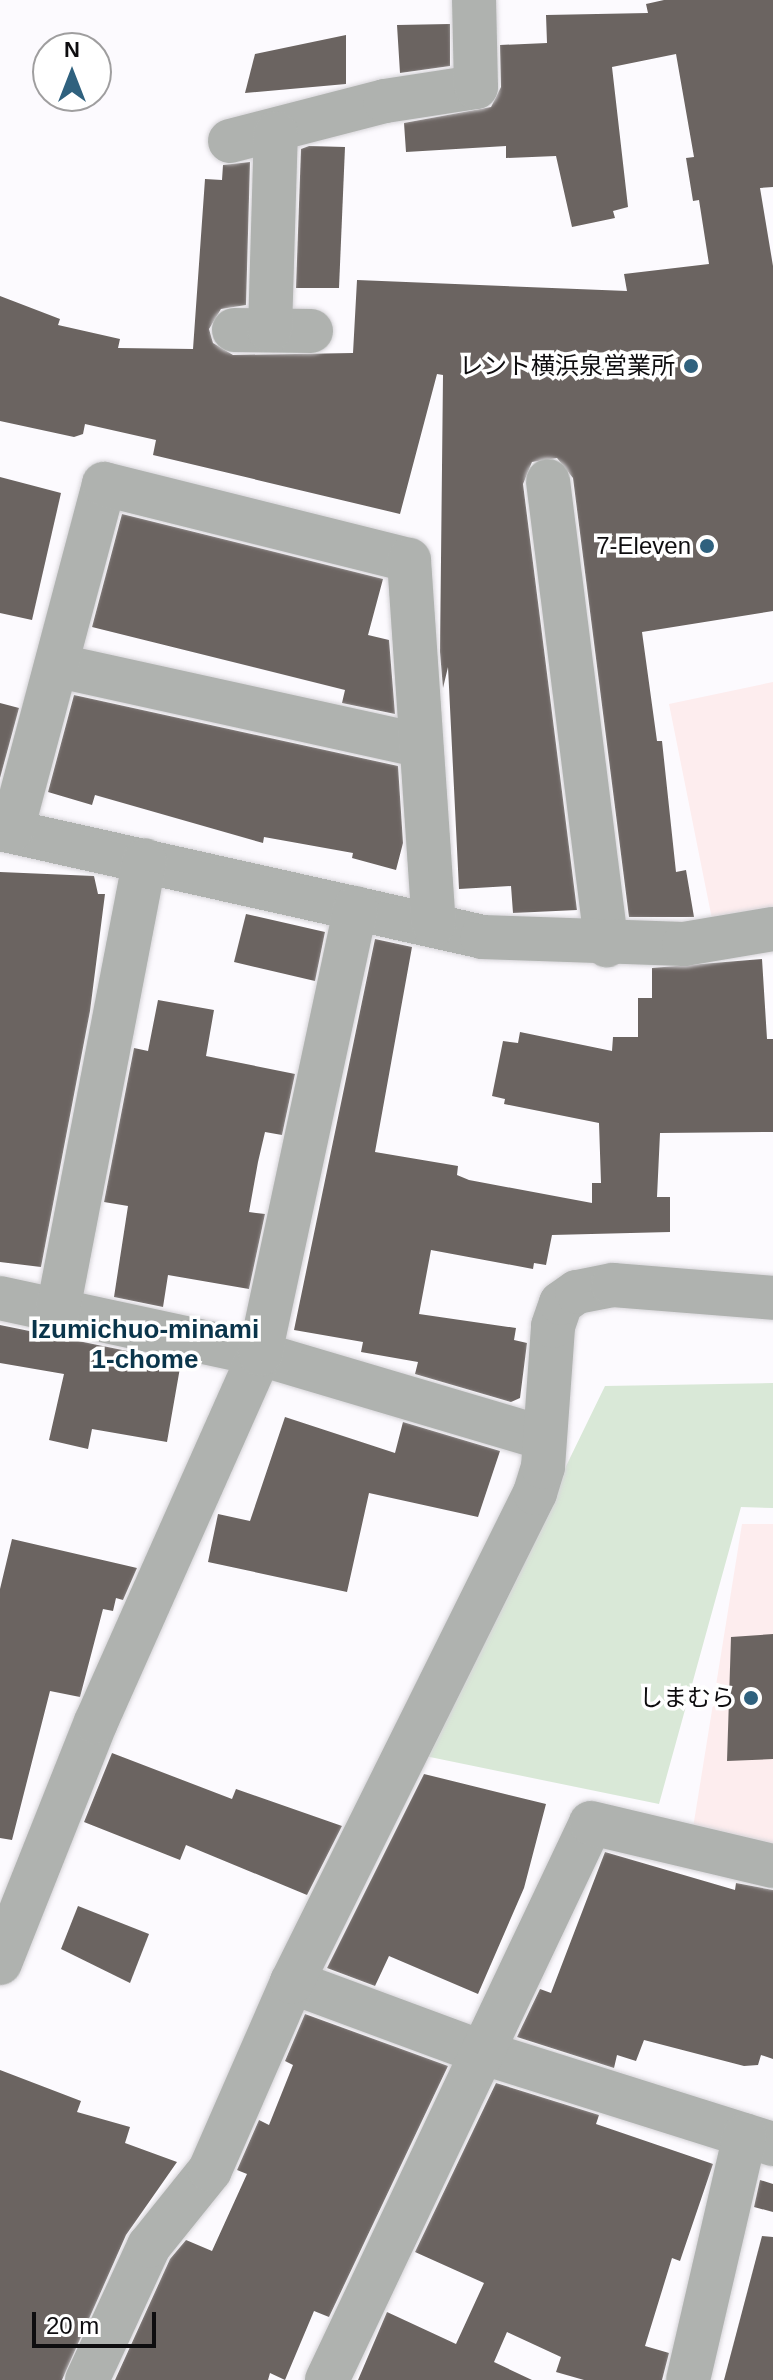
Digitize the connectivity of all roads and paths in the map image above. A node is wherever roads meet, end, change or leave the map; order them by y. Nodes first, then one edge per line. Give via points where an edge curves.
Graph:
1 (474, 0) edge
2 (276, 133) junction
3 (230, 141) dead end
4 (272, 330) dead end
5 (548, 481) dead end
6 (59, 666) junction
7 (419, 745) junction
8 (6, 830) edge
9 (145, 860) junction
10 (356, 908) junction
11 (434, 924) junction
12 (773, 929) edge
13 (607, 945) junction
14 (0, 1298) edge
15 (773, 1298) edge
16 (58, 1310) junction
17 (260, 1354) junction
18 (544, 1438) junction
19 (773, 1866) edge
20 (0, 1963) edge
21 (292, 1982) junction
22 (487, 2054) junction
23 (759, 2140) edge
24 (87, 2380) edge
25 (327, 2380) edge
26 (688, 2380) edge

1 - 2 street via 476,87 385,101
2 - 3 street
2 - 4 street
5 - 13 street
6 - 7 street
6 - 7 street via 104,484 409,560
6 - 8 street
7 - 11 street
8 - 9 street
9 - 10 street
9 - 16 street
10 - 11 street
10 - 17 street
11 - 13 street via 482,937
12 - 13 street via 684,944
14 - 16 street
15 - 18 street via 613,1285 577,1292 556,1312
16 - 17 street
17 - 18 street
17 - 20 street via 96,1722
18 - 21 street via 535,1493
19 - 22 street via 591,1823
21 - 22 street
21 - 24 street via 210,2170 149,2246
22 - 23 street
22 - 25 street
23 - 26 street

